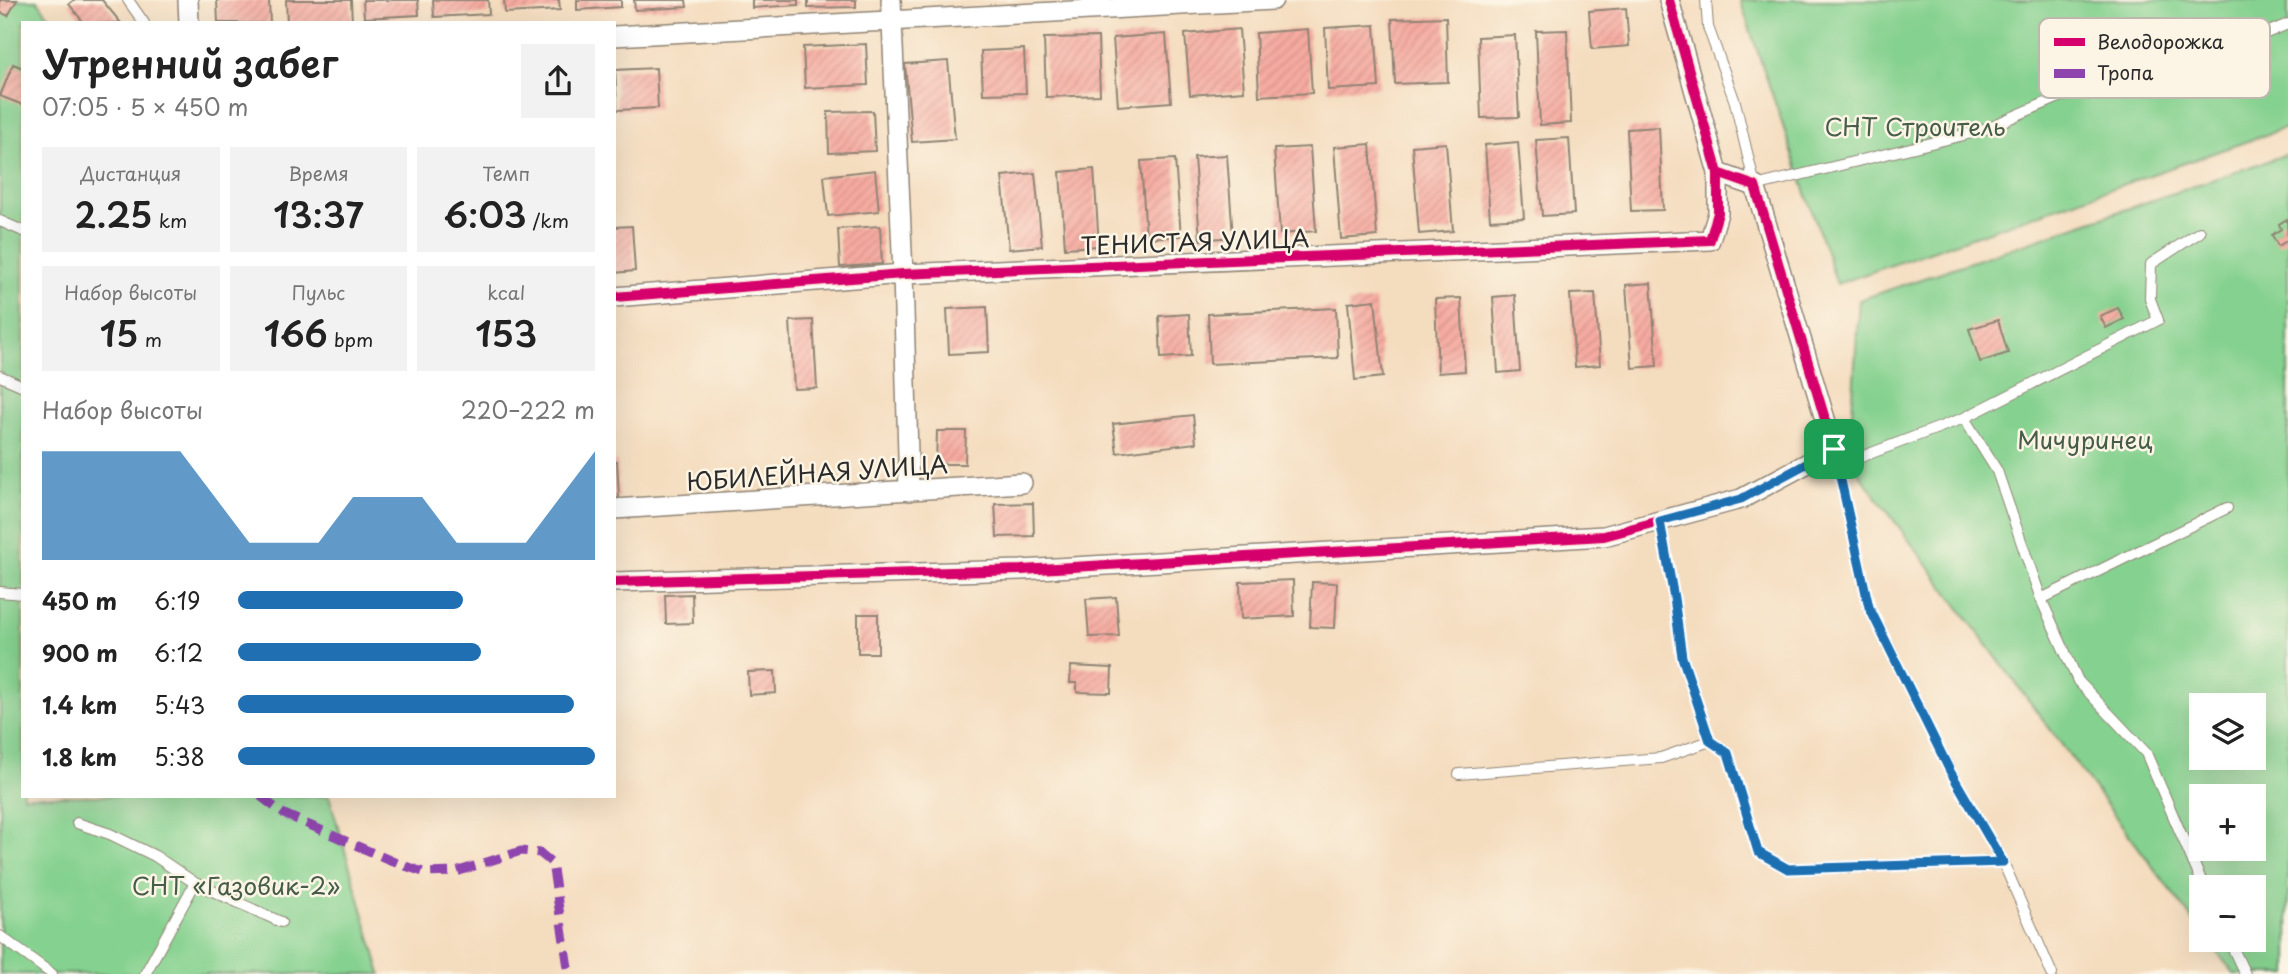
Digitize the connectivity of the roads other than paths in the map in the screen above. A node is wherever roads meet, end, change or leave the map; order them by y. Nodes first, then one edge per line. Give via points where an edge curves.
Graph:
1 (128, 0) edge
2 (188, 0) edge
3 (891, 0) edge
4 (1273, 0) edge
5 (1669, 0) edge
6 (1706, 0) edge
7 (143, 21) edge
8 (189, 21) edge
9 (892, 23) junction
10 (2288, 24) edge
11 (2270, 32) edge
12 (616, 36) edge
13 (2057, 98) edge
14 (1718, 173) junction
15 (1755, 186) junction
16 (0, 221) edge
17 (21, 230) edge
18 (2200, 232) dead end
19 (903, 274) junction
20 (616, 297) edge
21 (0, 376) edge
22 (21, 385) edge
23 (1964, 418) junction
24 (1834, 449) junction
25 (1023, 483) dead end
26 (909, 491) junction
27 (2227, 508) dead end
28 (616, 509) edge
29 (1660, 521) junction
30 (616, 582) edge
31 (0, 592) edge
32 (21, 594) edge
33 (2042, 599) junction
34 (1710, 741) junction
35 (1459, 774) dead end
36 (77, 823) dead end
37 (2003, 862) junction
38 (2199, 875) edge
39 (195, 883) junction
40 (281, 922) dead end
41 (0, 936) edge
42 (2235, 952) edge
43 (52, 974) edge
44 (145, 974) edge
45 (2052, 974) edge
46 (2245, 974) edge

1 - 7 lane
2 - 8 street
3 - 9 street
4 - 9 street
5 - 14 street
6 - 15 lane via 1708,27 1735,102
9 - 12 street
9 - 19 street
10 - 11 lane
13 - 15 lane via 1980,131
14 - 15 street
14 - 19 street, ТЕНИСТАЯ УЛИЦА via 1718,213 1710,240
15 - 24 street
16 - 17 lane
18 - 23 lane via 2151,264 2150,299 2158,320
19 - 20 street, ТЕНИСТАЯ УЛИЦА
19 - 26 street
21 - 22 lane
23 - 24 lane via 1861,457
23 - 33 lane via 1997,471
24 - 29 street via 1741,499
24 - 37 lane via 1869,607 1950,771
25 - 26 street, ЮБИЛЕЙНАЯ УЛИЦА
26 - 28 street, ЮБИЛЕЙНАЯ УЛИЦА
27 - 33 lane
29 - 30 street via 1604,536 1049,569
29 - 34 lane via 1682,657
31 - 32 lane
33 - 38 lane via 2078,681 2146,753
34 - 35 lane via 1661,758
34 - 37 lane via 1728,753 1758,852 1788,869
36 - 39 lane via 155,856
37 - 45 lane
39 - 40 lane
39 - 44 lane
41 - 43 lane
42 - 46 lane

